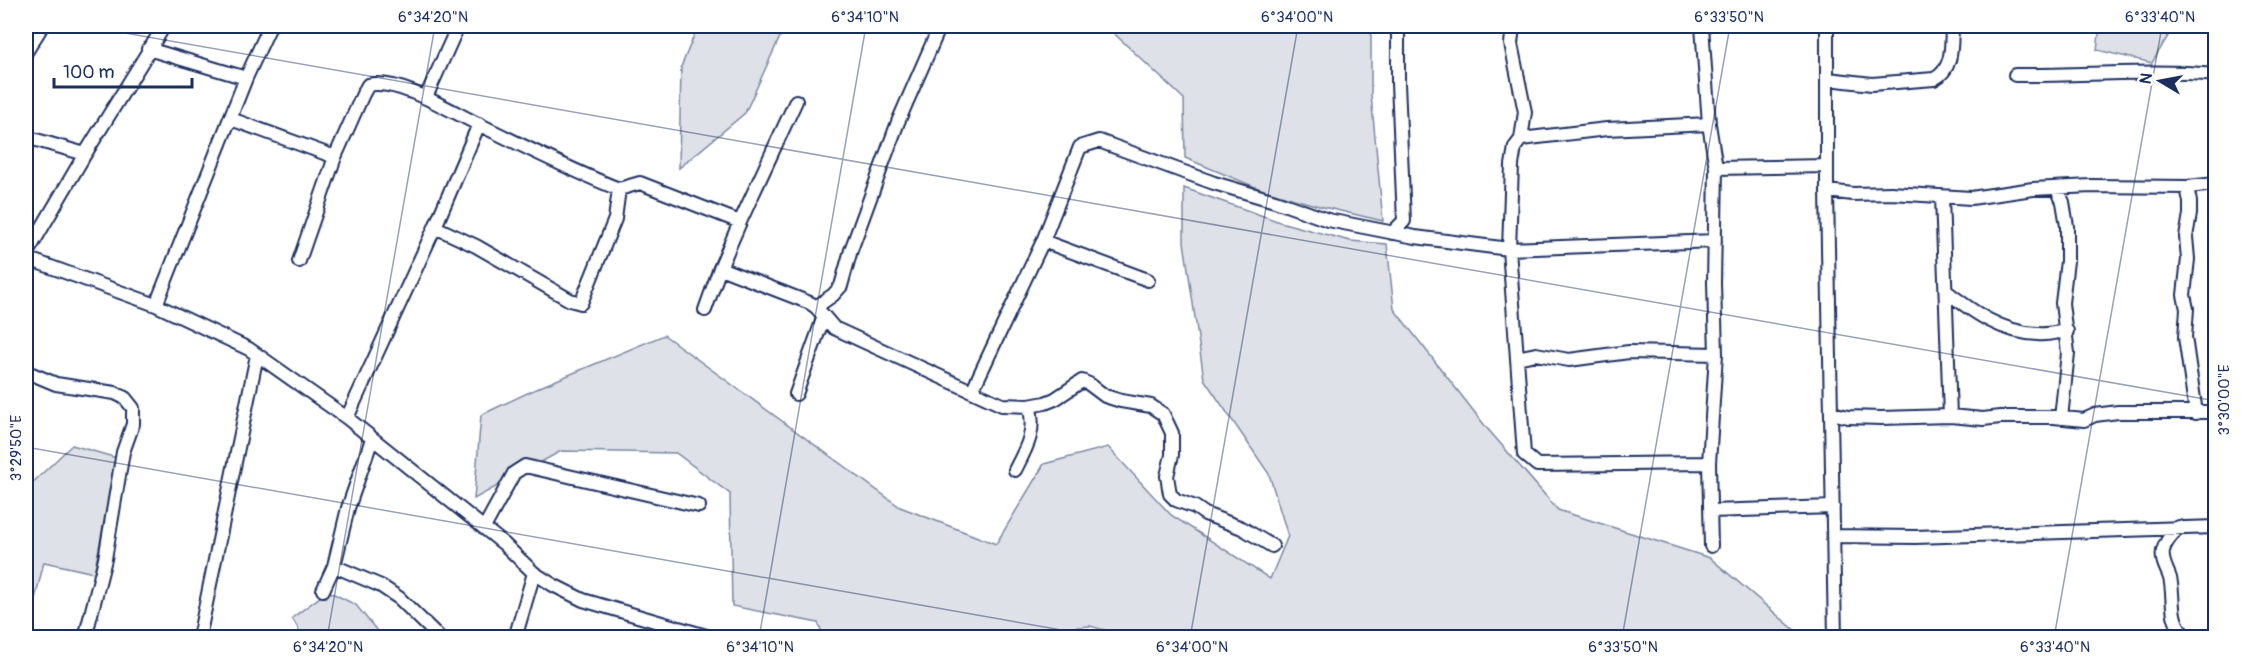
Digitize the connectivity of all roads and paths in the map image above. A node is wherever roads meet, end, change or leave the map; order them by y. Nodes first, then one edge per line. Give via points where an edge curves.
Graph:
1 (38, 26) edge
2 (164, 26) edge
3 (270, 26) edge
4 (458, 26) edge
5 (923, 26) edge
6 (1398, 26) edge
7 (1513, 26) edge
8 (1702, 26) edge
9 (1827, 26) edge
10 (1952, 26) edge
11 (939, 28) edge
12 (148, 49) junction
13 (26, 52) edge
14 (2015, 75) dead end
15 (2216, 75) edge
16 (246, 78) junction
17 (1828, 79) junction
18 (426, 97) junction
19 (796, 101) dead end
20 (231, 119) junction
21 (1709, 123) junction
22 (479, 124) junction
23 (26, 137) edge
24 (1521, 139) junction
25 (85, 154) junction
26 (335, 158) junction
27 (1827, 166) junction
28 (1716, 168) junction
29 (2216, 184) edge
30 (2187, 187) junction
31 (620, 189) junction
32 (2057, 189) junction
33 (1827, 190) junction
34 (1941, 197) junction
35 (740, 222) junction
36 (435, 227) junction
37 (1392, 233) junction
38 (1715, 240) junction
39 (1043, 241) junction
40 (1509, 249) junction
41 (26, 257) edge
42 (299, 261) dead end
43 (720, 268) junction
44 (1148, 280) dead end
45 (1946, 291) junction
46 (156, 305) junction
47 (705, 310) dead end
48 (820, 311) junction
49 (2067, 331) junction
50 (1716, 354) junction
51 (257, 355) junction
52 (1517, 358) junction
53 (26, 374) edge
54 (972, 391) junction
55 (796, 394) dead end
56 (1029, 406) junction
57 (2216, 412) edge
58 (1832, 413) junction
59 (2196, 413) junction
60 (1950, 416) junction
61 (346, 418) junction
62 (2061, 418) junction
63 (372, 439) junction
64 (1709, 463) junction
65 (1015, 470) dead end
66 (699, 506) dead end
67 (1833, 507) junction
68 (1711, 511) junction
69 (2216, 527) edge
70 (484, 528) junction
71 (2179, 528) junction
72 (1834, 536) junction
73 (1272, 546) dead end
74 (1712, 546) dead end
75 (334, 566) junction
76 (534, 573) junction
77 (323, 590) dead end
78 (691, 634) edge
79 (2183, 637) edge
80 (85, 638) edge
81 (200, 638) edge
82 (440, 638) edge
83 (515, 638) edge
84 (713, 638) edge
85 (1835, 638) edge
86 (2204, 638) edge

1 - 13 street
2 - 12 street
3 - 16 street
4 - 18 street
5 - 11 street
6 - 37 street via 1404,221
7 - 24 street via 1511,44 1525,112
8 - 21 street
9 - 17 street
10 - 17 street via 1950,56 1941,76 1934,79 1872,84
11 - 48 street via 898,122 841,286
12 - 16 street
12 - 25 street
14 - 15 street
16 - 20 street
17 - 27 street
18 - 22 street
18 - 26 street via 378,83 368,85
19 - 35 street
20 - 26 street
20 - 46 street
21 - 24 street
21 - 28 street
22 - 31 street
22 - 36 street
23 - 25 street
24 - 40 street via 1515,147 1512,165
25 - 41 street
26 - 42 street
27 - 28 street
27 - 33 street
28 - 38 street
29 - 30 street
30 - 32 street via 2101,185
30 - 59 street via 2190,214 2186,237 2185,337
31 - 35 street via 640,183
31 - 36 street via 615,219 581,303
32 - 34 street via 1971,198
32 - 49 street via 2067,226 2062,303
33 - 34 street
33 - 58 street
34 - 45 street
35 - 43 street
36 - 61 street
37 - 39 street via 1328,220 1099,141 1080,147
37 - 40 street
38 - 40 street
38 - 50 street
39 - 44 street
39 - 54 street
40 - 52 street
41 - 46 street
43 - 47 street
43 - 48 street
45 - 49 street via 1973,312 2006,329 2039,334
45 - 60 street
46 - 51 street
48 - 54 street via 834,328
48 - 55 street
49 - 62 street
50 - 52 street via 1629,352 1569,360 1536,354
50 - 64 street
51 - 61 street
51 - 81 street
52 - 64 street via 1524,454 1537,465
53 - 80 street via 56,384 115,393 133,408 105,559
54 - 56 street via 1002,405
56 - 65 street via 1032,433
56 - 73 street via 1056,399 1082,381 1105,396 1151,406 1163,414 1172,433 1167,476 1170,494
57 - 59 street
58 - 60 street via 1881,418
58 - 67 street
59 - 62 street via 2118,412 2084,420
60 - 62 street
61 - 63 street
63 - 70 street
63 - 75 street via 348,508
64 - 68 street
66 - 70 street via 525,466 514,473
67 - 68 street
67 - 72 street
68 - 74 street
69 - 71 street
70 - 76 street
71 - 72 street
71 - 79 street via 2168,539 2163,560 2170,579 2174,616
72 - 85 street
75 - 77 street
75 - 82 street via 390,592
76 - 78 street via 583,600
76 - 83 street
78 - 84 street
79 - 86 street

